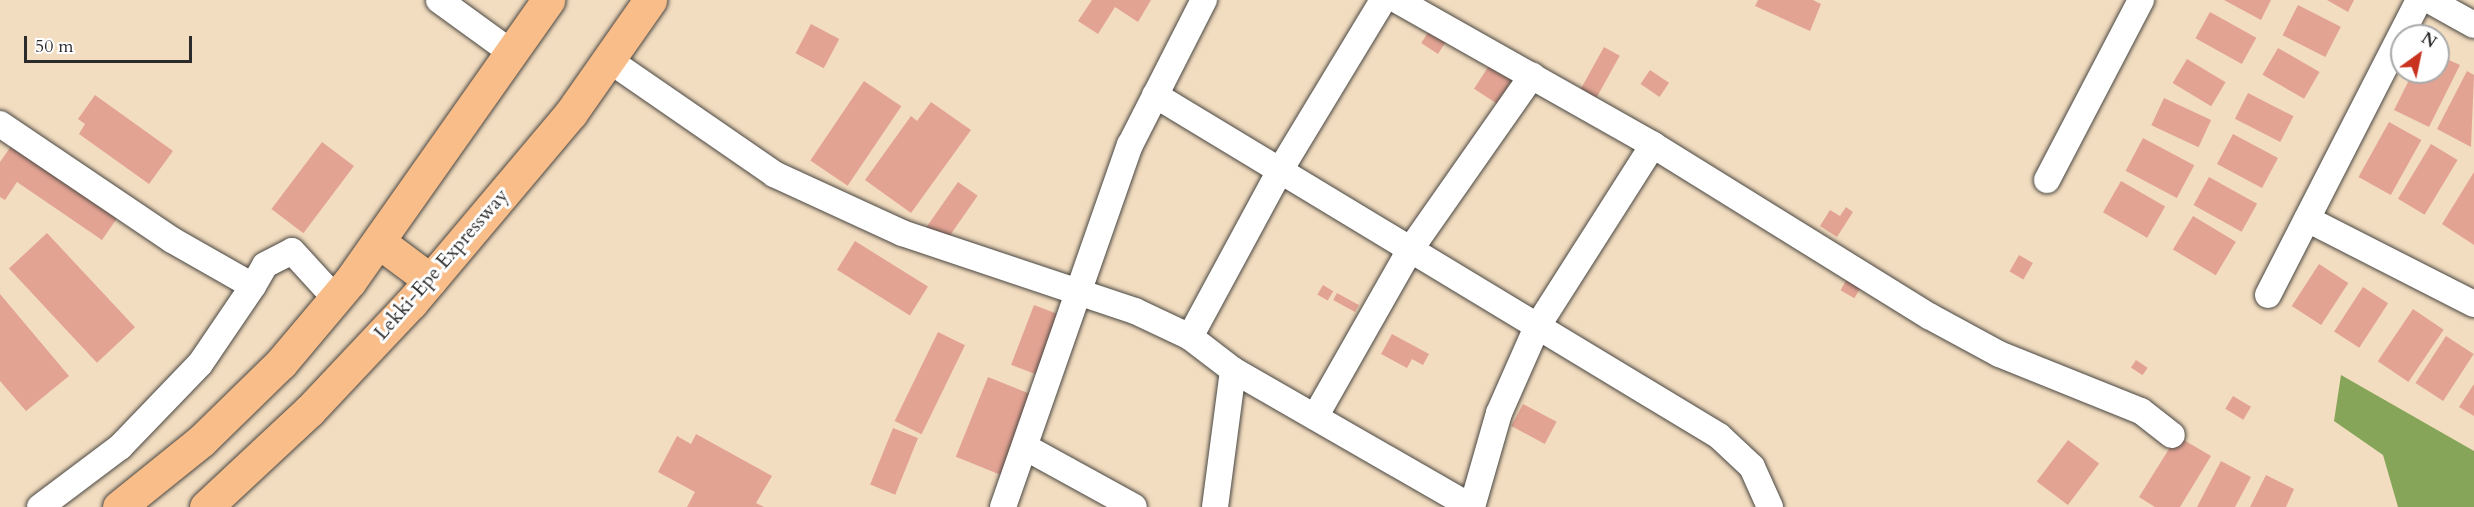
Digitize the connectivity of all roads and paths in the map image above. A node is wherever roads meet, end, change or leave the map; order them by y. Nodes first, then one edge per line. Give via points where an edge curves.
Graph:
1 (439, 0) edge
2 (548, 0) edge
3 (650, 0) edge
4 (1204, 0) edge
5 (1383, 0) edge
6 (1396, 0) edge
7 (2140, 0) edge
8 (2419, 0) edge
9 (2429, 0) edge
10 (2474, 25) edge
11 (512, 53) junction
12 (609, 60) junction
13 (1532, 76) junction
14 (1155, 95) junction
15 (0, 124) edge
16 (1653, 145) junction
17 (1282, 167) junction
18 (2047, 180) dead end
19 (2307, 219) junction
20 (379, 242) junction
21 (1410, 250) junction
22 (430, 280) junction
23 (253, 286) junction
24 (1075, 293) junction
25 (2268, 295) dead end
26 (335, 298) junction
27 (2474, 304) edge
28 (1537, 327) junction
29 (1190, 337) junction
30 (1233, 370) junction
31 (1315, 417) junction
32 (2172, 435) dead end
33 (1024, 447) junction
34 (40, 507) edge
35 (119, 507) edge
36 (206, 507) edge
37 (1003, 507) edge
38 (1134, 507) edge
39 (1215, 507) edge
40 (1471, 507) edge
41 (1770, 507) edge

1 - 11 street
2 - 11 highway
3 - 12 highway, Lekki-Epe Expressway
4 - 14 street
5 - 17 street
6 - 13 street
7 - 18 street
8 - 19 street
9 - 10 street
11 - 20 highway
12 - 22 highway, Lekki-Epe Expressway
12 - 24 street via 774,174 902,233
13 - 16 street
13 - 21 street
14 - 17 street
14 - 24 street via 1130,145
15 - 23 street via 172,240
16 - 28 street
16 - 32 street via 1929,316 1999,354 2141,411
17 - 21 street
17 - 29 street
19 - 25 street
19 - 27 street
20 - 22 highway
20 - 26 highway
21 - 28 street
21 - 31 street
22 - 36 highway, Lekki-Epe Expressway via 310,410
23 - 26 street via 265,265 292,251
23 - 34 street via 200,364 120,447
24 - 29 street via 1135,311
24 - 33 street
26 - 35 highway via 281,363 201,441
28 - 40 street via 1498,413
28 - 41 street via 1719,436 1752,467
29 - 30 street
30 - 31 street
30 - 39 street
31 - 40 street
33 - 37 street
33 - 38 street

